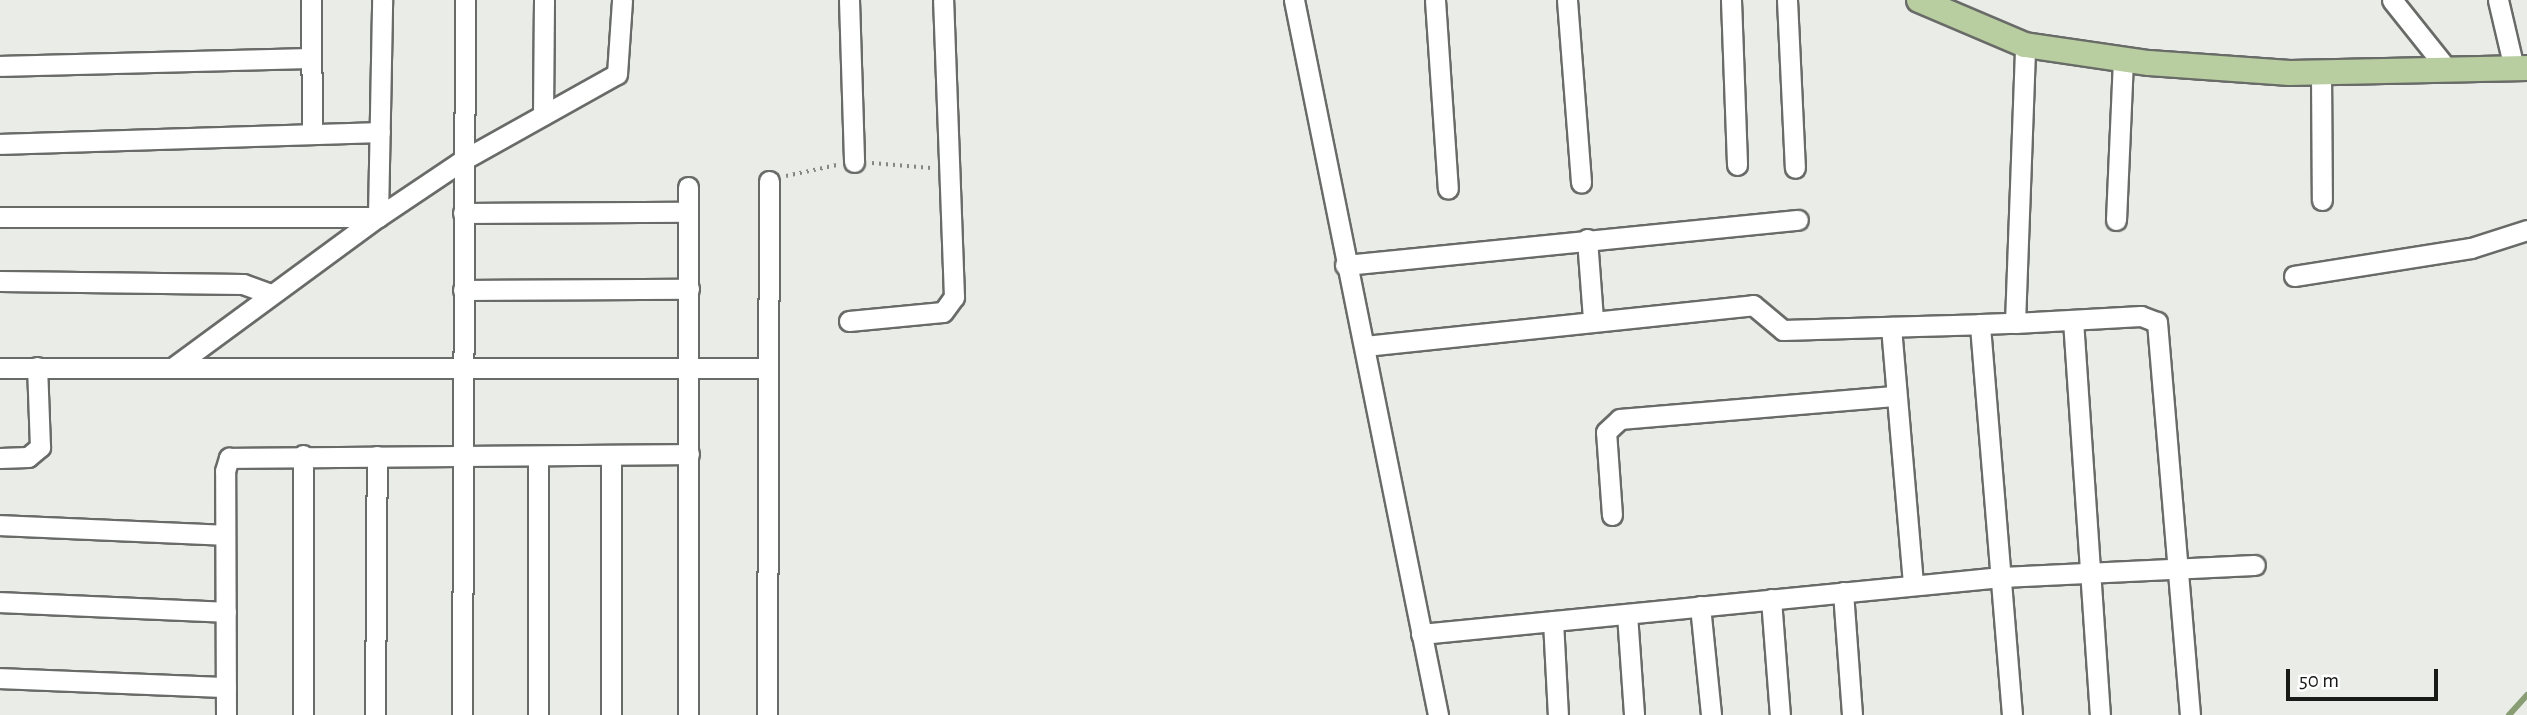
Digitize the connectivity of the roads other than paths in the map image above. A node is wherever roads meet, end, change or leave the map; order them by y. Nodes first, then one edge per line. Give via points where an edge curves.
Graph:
1 (311, 0) edge
2 (382, 0) edge
3 (465, 0) edge
4 (544, 0) edge
5 (622, 0) edge
6 (849, 0) edge
7 (943, 0) edge
8 (1294, 0) edge
9 (1435, 0) edge
10 (1567, 0) edge
11 (1731, 0) edge
12 (1787, 0) edge
13 (1919, 0) edge
14 (2392, 0) edge
15 (2498, 0) edge
16 (2025, 45) junction
17 (310, 58) junction
18 (2123, 59) junction
19 (0, 66) edge
20 (2520, 68) edge
21 (2447, 69) junction
22 (2321, 72) junction
23 (543, 115) junction
24 (380, 132) junction
25 (312, 134) junction
26 (0, 144) edge
27 (463, 160) junction
28 (854, 162) dead end
29 (1737, 165) dead end
30 (1795, 168) dead end
31 (769, 181) dead end
32 (1581, 183) dead end
33 (688, 187) dead end
34 (1448, 189) dead end
35 (2322, 200) dead end
36 (688, 212) junction
37 (463, 213) junction
38 (0, 217) edge
39 (378, 217) junction
40 (1798, 220) dead end
41 (2116, 220) dead end
42 (2527, 230) edge
43 (1587, 239) junction
44 (1345, 265) junction
45 (2294, 276) dead end
46 (0, 281) edge
47 (689, 289) junction
48 (463, 290) junction
49 (271, 294) junction
50 (1593, 319) junction
51 (2073, 320) junction
52 (849, 321) dead end
53 (2015, 323) junction
54 (1980, 324) junction
55 (1891, 327) junction
56 (1365, 346) junction
57 (175, 366) junction
58 (37, 367) junction
59 (0, 368) edge
60 (689, 368) junction
61 (768, 368) junction
62 (463, 371) junction
63 (1896, 396) junction
64 (689, 454) junction
65 (303, 455) junction
66 (611, 455) junction
67 (377, 456) junction
68 (538, 456) junction
69 (463, 457) junction
70 (0, 458) edge
71 (1612, 516) dead end
72 (0, 525) edge
73 (225, 535) junction
74 (2255, 565) dead end
75 (2179, 571) junction
76 (2089, 572) junction
77 (2001, 577) junction
78 (1913, 585) junction
79 (1843, 592) junction
80 (1771, 599) junction
81 (0, 602) edge
82 (1700, 606) junction
83 (226, 612) junction
84 (1627, 614) junction
85 (1553, 621) junction
86 (1421, 634) junction
87 (0, 678) edge
88 (226, 687) junction
89 (226, 715) edge
90 (303, 715) edge
91 (375, 715) edge
92 (462, 715) edge
93 (538, 715) edge
94 (611, 715) edge
95 (688, 715) edge
96 (767, 715) edge
97 (1438, 715) edge
98 (1558, 715) edge
99 (1634, 715) edge
100 (1711, 715) edge
101 (1780, 715) edge
102 (1852, 715) edge
103 (2012, 715) edge
104 (2100, 715) edge
105 (2190, 715) edge

1 - 17 street
2 - 24 street
3 - 27 street
4 - 23 street
5 - 23 street via 617,75
6 - 28 street
7 - 52 street via 951,306 930,314
8 - 44 street
9 - 34 street
10 - 32 street
11 - 29 street
12 - 30 street
13 - 16 main road
14 - 21 street
15 - 20 street
16 - 18 main road
16 - 53 street
17 - 19 street
17 - 25 street
18 - 22 main road
18 - 41 street
20 - 21 main road
21 - 22 main road
22 - 35 street
23 - 27 street
24 - 25 street
24 - 39 street
25 - 26 street
27 - 37 street
27 - 39 street
31 - 61 street
33 - 36 street
36 - 37 street
36 - 47 street
37 - 48 street
38 - 39 street
39 - 49 street
40 - 43 street
42 - 45 street via 2471,247
43 - 44 street
43 - 50 street
44 - 56 street
46 - 49 street via 243,284
47 - 48 street
47 - 60 street
48 - 62 street
49 - 57 street
50 - 55 street via 1753,305 1783,330
50 - 56 street
51 - 53 street
51 - 75 street via 2141,316 2157,322
51 - 76 street
53 - 54 street
54 - 55 street
54 - 77 street
55 - 63 street
56 - 86 street
57 - 58 street
57 - 62 street
58 - 59 street
58 - 70 street via 40,447 28,457
60 - 61 street
60 - 62 street
60 - 64 street
61 - 96 street
62 - 69 street
63 - 71 street via 1620,419 1606,432
63 - 78 street
64 - 66 street
64 - 95 street
65 - 67 street
65 - 73 street via 229,458
65 - 90 street
66 - 68 street
66 - 94 street
67 - 69 street
67 - 91 street
68 - 69 street
68 - 93 street
69 - 92 street
72 - 73 street
73 - 83 street
74 - 75 street
75 - 76 street
75 - 105 street
76 - 77 street
76 - 104 street
77 - 78 street
77 - 103 street
78 - 79 street
79 - 80 street
79 - 102 street
80 - 82 street
80 - 101 street
81 - 83 street
82 - 84 street
82 - 100 street
83 - 88 street
84 - 85 street
84 - 99 street
85 - 86 street
85 - 98 street
86 - 97 street
87 - 88 street
88 - 89 street

